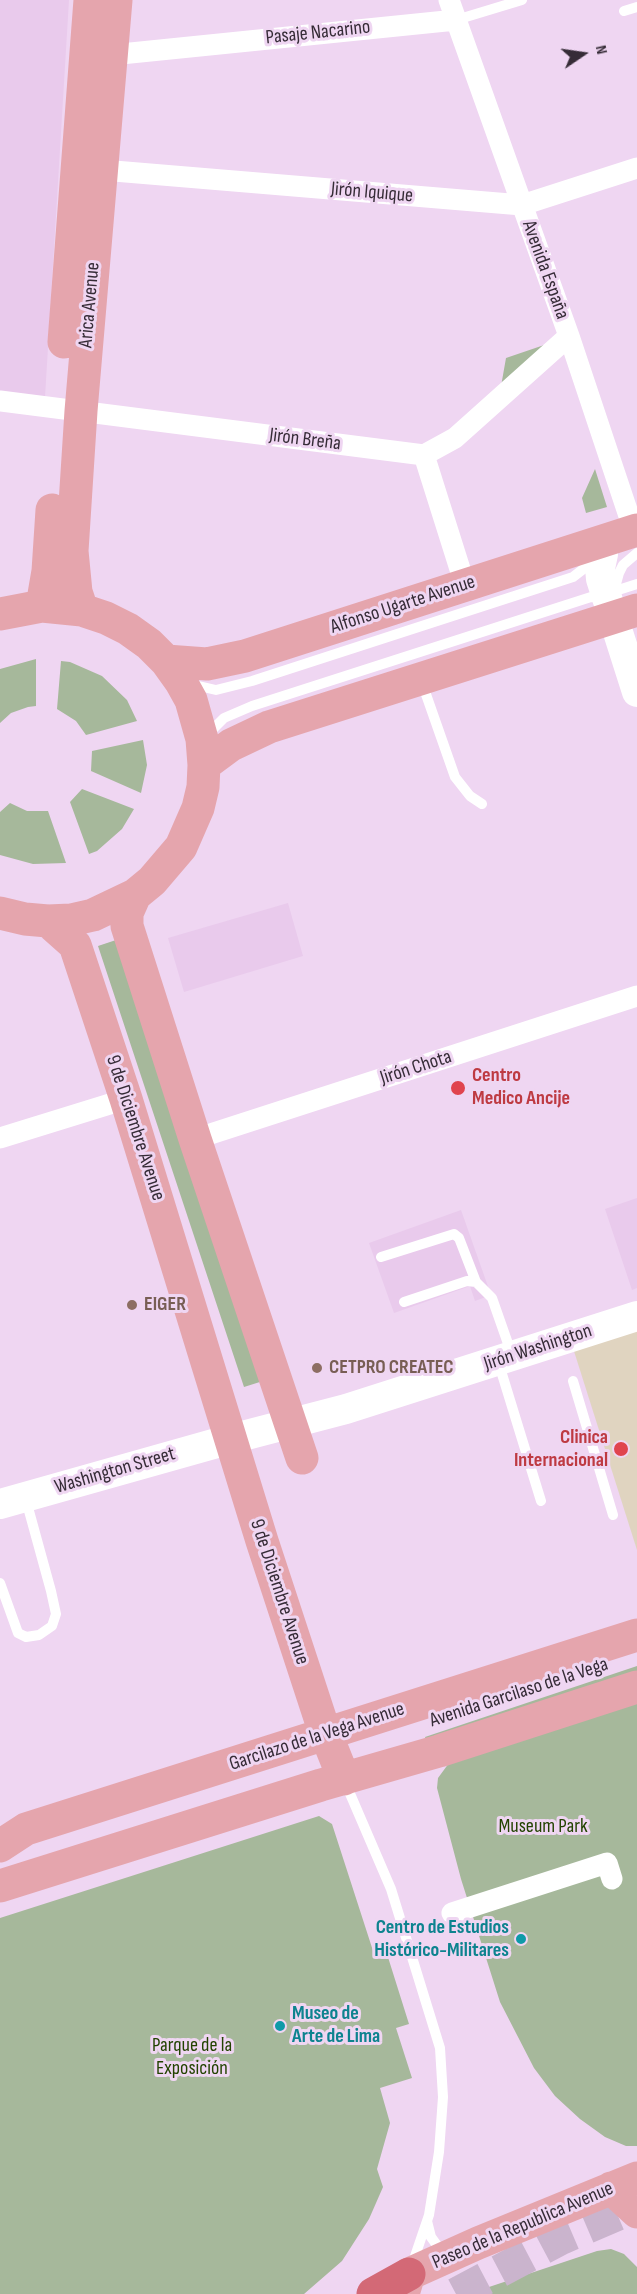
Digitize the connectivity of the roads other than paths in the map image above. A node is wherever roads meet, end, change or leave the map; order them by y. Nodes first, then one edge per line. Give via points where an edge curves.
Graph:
1 (90, 0) edge
2 (116, 0) edge
3 (449, 0) edge
4 (522, 0) edge
5 (637, 7) edge
6 (624, 11) dead end
7 (456, 20) junction
8 (98, 56) junction
9 (637, 168) edge
10 (102, 170) junction
11 (522, 205) junction
12 (569, 336) junction
13 (0, 401) edge
14 (70, 409) junction
15 (424, 455) junction
16 (636, 539) edge
17 (603, 554) junction
18 (637, 584) edge
19 (465, 585) junction
20 (623, 604) edge
21 (42, 606) junction
22 (82, 610) junction
23 (0, 614) edge
24 (637, 658) edge
25 (174, 672) junction
26 (420, 677) junction
27 (637, 692) edge
28 (203, 752) junction
29 (482, 804) dead end
30 (135, 895) junction
31 (0, 913) edge
32 (48, 921) junction
33 (637, 996) edge
34 (126, 1099) junction
35 (0, 1138) edge
36 (195, 1139) junction
37 (381, 1257) dead end
38 (476, 1282) junction
39 (404, 1302) dead end
40 (637, 1316) edge
41 (505, 1359) junction
42 (573, 1381) dead end
43 (290, 1424) junction
44 (231, 1439) junction
45 (302, 1458) dead end
46 (12, 1500) edge
47 (542, 1501) dead end
48 (613, 1515) dead end
49 (0, 1583) edge
50 (637, 1635) edge
51 (637, 1655) edge
52 (637, 1688) edge
53 (335, 1756) junction
54 (0, 1847) edge
55 (612, 1879) dead end
56 (0, 1886) edge
57 (452, 1913) dead end
58 (624, 2183) edge
59 (637, 2212) edge
60 (427, 2221) junction
61 (462, 2251) junction
62 (406, 2284) edge
63 (373, 2294) edge

1 - 8 main road, Arica Avenue
2 - 8 main road, Arica Avenue
3 - 7 street, Avenida España
4 - 7 lane, Pasaje Nacarino
5 - 6 lane
7 - 8 street, Pasaje Nacarino
7 - 11 street, Avenida España
8 - 10 main road, Arica Avenue
8 - 14 main road, Arica Avenue
9 - 11 street, Jirón Iquique
10 - 11 street, Jirón Iquique
10 - 14 main road, Arica Avenue
11 - 12 street, Avenida España
12 - 15 street via 455,438
12 - 16 street, Avenida España
13 - 14 street, Jirón Breña
14 - 15 street, Jirón Breña
14 - 21 main road, Arica Avenue
14 - 22 main road, Arica Avenue via 72,551
15 - 19 street
16 - 17 lane, Alfonso Ugarte Avenue
16 - 19 main road, Alfonso Ugarte Avenue
16 - 20 lane via 619,573
17 - 20 street via 600,568
17 - 25 lane, Alfonso Ugarte Avenue via 573,577 252,681 216,690
18 - 20 lane
19 - 25 main road, Alfonso Ugarte Avenue via 228,660
20 - 24 lane
20 - 26 main road
20 - 27 street
20 - 28 lane via 252,706 224,718
21 - 22 main road
21 - 23 main road
22 - 25 main road via 128,629 149,644
25 - 28 main road via 191,700
26 - 28 main road
26 - 29 lane via 455,777
28 - 30 main road via 198,808 181,847 168,865
30 - 32 main road via 93,915
30 - 36 main road via 127,913 127,926
31 - 32 main road
32 - 34 main road, 9 de Diciembre Avenue via 75,945
33 - 36 street, Jirón Chota
34 - 35 street
34 - 44 main road, 9 de Diciembre Avenue
36 - 43 main road
37 - 38 lane via 454,1234
38 - 39 lane via 467,1281
38 - 41 lane via 492,1298
40 - 41 street, Jirón Washington
41 - 43 street, Jirón Washington
41 - 47 lane
42 - 48 lane
43 - 44 street, Jirón Washington
43 - 45 main road
44 - 46 street, Washington Street
44 - 53 main road, 9 de Diciembre Avenue
46 - 49 lane via 51,1591 56,1614 52,1626 39,1635 26,1637 18,1633
50 - 53 main road, Garcilazo de la Vega Avenue
51 - 53 main road, Avenida Garcilaso de la Vega
52 - 53 main road, Garcilazo de la Vega Avenue via 439,1751
53 - 54 main road, Garcilazo de la Vega Avenue via 32,1848
53 - 56 main road, Garcilazo de la Vega Avenue
53 - 60 lane, 9 de Diciembre Avenue via 391,1889 440,2048 441,2130
55 - 57 street via 607,1863
58 - 59 main road
58 - 61 main road, Paseo de la Republica Avenue
60 - 61 lane via 429,2233 439,2248
60 - 62 lane, 9 de Diciembre Avenue
61 - 62 main road, Paseo de la Republica Avenue
62 - 63 highway

